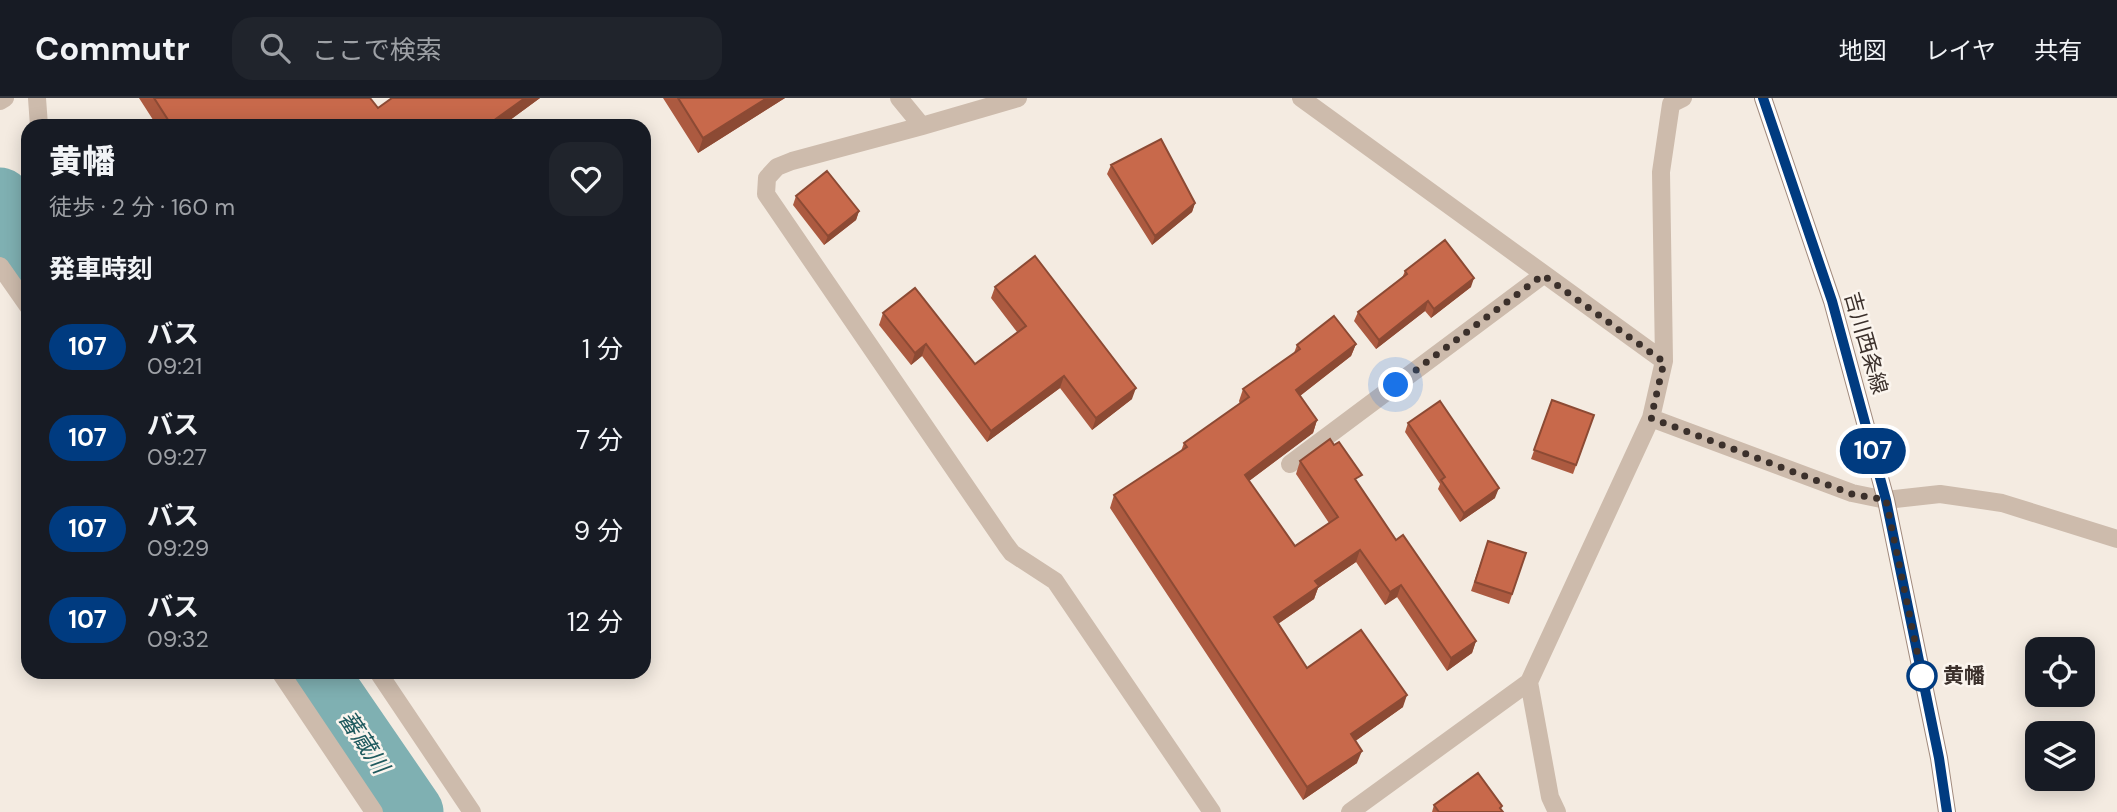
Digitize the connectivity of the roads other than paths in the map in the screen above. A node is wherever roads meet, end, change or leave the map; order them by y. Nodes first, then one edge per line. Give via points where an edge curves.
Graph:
1 (5, 98) edge
2 (37, 98) edge
3 (899, 98) edge
4 (1018, 98) edge
5 (1301, 98) edge
6 (1763, 98) edge
7 (1673, 100) edge
8 (0, 101) edge
9 (38, 119) edge
10 (922, 127) junction
11 (0, 266) edge
12 (1543, 275) junction
13 (21, 296) edge
14 (1664, 362) junction
15 (1651, 418) junction
16 (1290, 464) edge
17 (1886, 500) junction
18 (2117, 539) edge
19 (285, 679) edge
20 (382, 679) edge
21 (1529, 682) junction
22 (374, 812) edge
23 (472, 812) edge
24 (1212, 812) edge
25 (1350, 812) edge
26 (1557, 812) edge
27 (1947, 812) edge

1 - 8 street
2 - 9 street
3 - 10 street
4 - 10 street
5 - 12 street
6 - 17 main road, 吉川西条線 via 1832,301
7 - 14 street via 1661,172
10 - 24 street via 777,167 767,178 766,194 1006,545 1055,581
11 - 13 street
12 - 14 street
12 - 16 street
14 - 15 street
15 - 17 street via 1852,494
15 - 21 street
17 - 18 street via 1940,494 2002,503
17 - 27 main road, 吉川西条線
19 - 22 street
20 - 23 street
21 - 25 street
21 - 26 street via 1550,797

